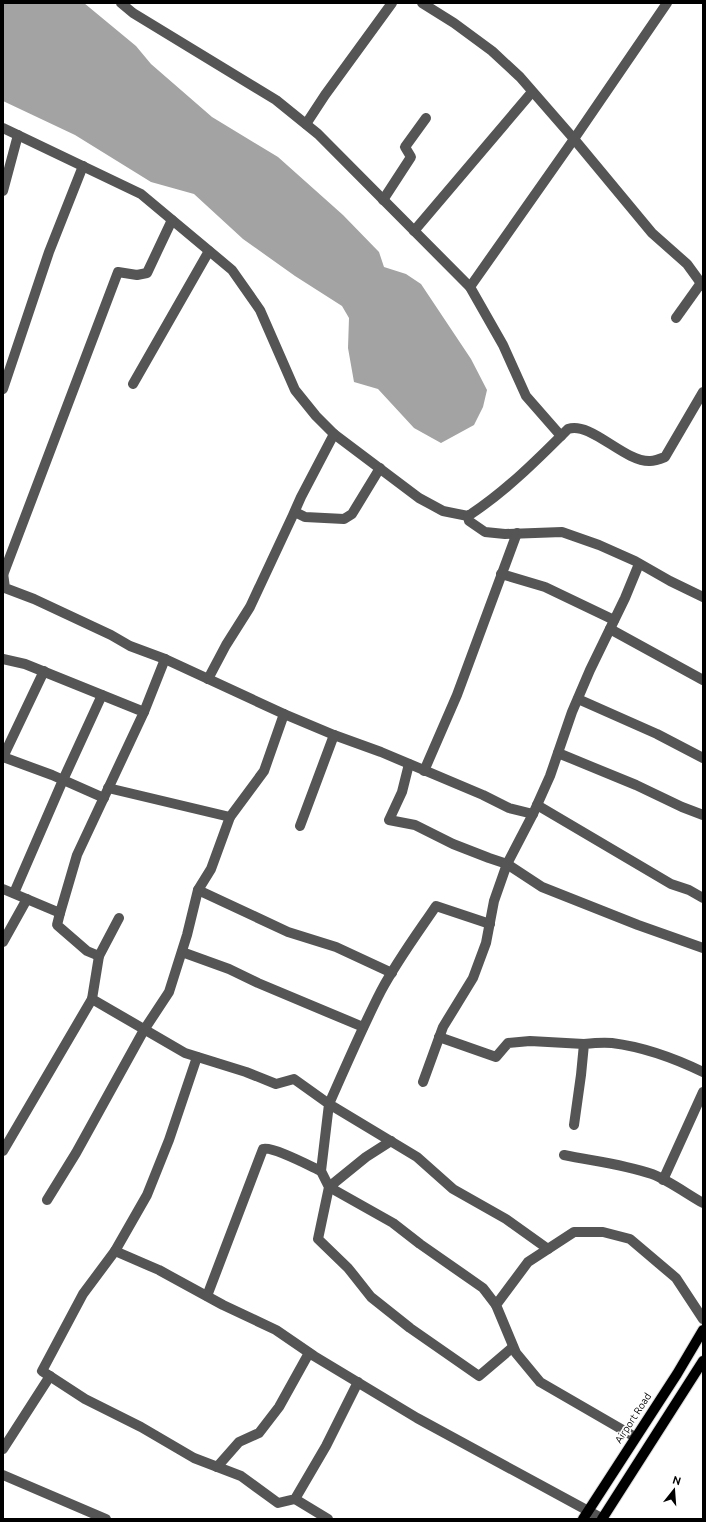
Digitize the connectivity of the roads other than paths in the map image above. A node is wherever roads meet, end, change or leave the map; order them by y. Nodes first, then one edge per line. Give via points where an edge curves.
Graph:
1 (121, 3) edge
2 (392, 3) edge
3 (422, 3) edge
4 (667, 3) edge
5 (532, 92) junction
6 (426, 118) dead end
7 (306, 124) junction
8 (3, 128) edge
9 (18, 135) junction
10 (574, 139) junction
11 (83, 166) junction
12 (3, 191) edge
13 (383, 200) junction
14 (172, 220) junction
15 (414, 231) junction
16 (209, 251) junction
17 (702, 284) edge
18 (470, 287) junction
19 (676, 318) dead end
20 (133, 384) dead end
21 (3, 389) edge
22 (703, 392) edge
23 (334, 434) junction
24 (561, 436) junction
25 (380, 468) junction
26 (294, 512) junction
27 (468, 516) junction
28 (517, 533) junction
29 (639, 564) junction
30 (3, 574) edge
31 (501, 574) junction
32 (703, 597) edge
33 (612, 624) junction
34 (3, 659) edge
35 (165, 659) junction
36 (44, 672) junction
37 (208, 679) junction
38 (703, 680) edge
39 (102, 695) junction
40 (578, 699) junction
41 (144, 712) junction
42 (284, 714) junction
43 (334, 735) junction
44 (558, 753) junction
45 (3, 757) edge
46 (703, 758) edge
47 (409, 764) junction
48 (424, 771) junction
49 (63, 780) junction
50 (106, 793) junction
51 (535, 810) junction
52 (703, 815) edge
53 (230, 817) junction
54 (300, 826) dead end
55 (507, 864) junction
56 (3, 889) edge
57 (198, 890) junction
58 (14, 893) junction
59 (703, 898) edge
60 (27, 899) junction
61 (60, 913) junction
62 (119, 918) dead end
63 (490, 924) junction
64 (3, 942) edge
65 (703, 948) edge
66 (182, 952) junction
67 (99, 956) junction
68 (392, 973) junction
69 (92, 999) junction
70 (363, 1027) junction
71 (144, 1030) junction
72 (439, 1037) junction
73 (584, 1044) junction
74 (197, 1057) junction
75 (703, 1072) edge
76 (423, 1082) dead end
77 (703, 1092) edge
78 (329, 1104) junction
79 (574, 1125) dead end
80 (392, 1141) junction
81 (3, 1151) edge
82 (564, 1155) dead end
83 (321, 1171) junction
84 (663, 1180) junction
85 (329, 1187) junction
86 (47, 1200) dead end
87 (703, 1203) edge
88 (548, 1249) junction
89 (115, 1250) junction
90 (207, 1296) junction
91 (496, 1305) junction
92 (703, 1319) edge
93 (703, 1330) edge
94 (513, 1347) junction
95 (309, 1352) junction
96 (703, 1361) edge
97 (50, 1376) junction
98 (358, 1382) junction
99 (635, 1437) junction
100 (3, 1449) edge
101 (217, 1467) junction
102 (3, 1475) edge
103 (296, 1499) junction
104 (586, 1515) edge
105 (104, 1519) edge
106 (328, 1519) edge
107 (602, 1519) edge

1 - 7 street via 133,13 276,100
2 - 7 street
3 - 5 street via 492,51
4 - 10 street
5 - 10 street
5 - 15 street
6 - 13 street via 406,147 411,157
7 - 13 street
8 - 9 street
9 - 11 street
9 - 12 street
10 - 17 street via 652,233 687,264
10 - 18 street
11 - 14 street via 141,194
11 - 21 street via 49,252
13 - 15 street
14 - 16 street
14 - 30 street via 147,273 137,275 118,272
15 - 18 street
16 - 20 street
16 - 23 street via 232,270 260,310 295,390
17 - 19 street
18 - 24 street via 503,344 526,396
22 - 24 street via 665,457 658,460 642,460 584,429 568,428
23 - 25 street
23 - 26 street
24 - 27 street via 500,494
25 - 26 street via 352,514 344,519 310,517
25 - 27 street via 431,505 443,511
26 - 37 street via 250,607
27 - 28 street via 469,521 486,532
28 - 29 street via 562,532 599,545
28 - 31 street
29 - 32 street
29 - 33 street
30 - 35 street via 5,588 34,599 130,646
31 - 33 street via 545,587
31 - 48 street via 457,696
33 - 38 street
33 - 40 street
34 - 36 street
35 - 37 street
35 - 41 street
36 - 39 street
36 - 45 street
37 - 42 street
39 - 41 street
39 - 49 street
40 - 44 street
40 - 46 street via 657,734
41 - 50 street
42 - 43 street
42 - 53 street via 264,771
43 - 47 street
43 - 54 street
44 - 51 street
44 - 52 street
45 - 49 street
47 - 48 street
47 - 55 street via 402,792 389,820 415,826 453,844
48 - 51 street via 509,808
49 - 50 street
49 - 58 street
50 - 53 street
50 - 61 street via 77,854
51 - 55 street
51 - 59 street via 671,884 690,890
53 - 57 street via 211,869
55 - 63 street via 494,901
55 - 65 street via 542,887
56 - 58 street
57 - 66 street
57 - 68 street via 288,932 336,947
58 - 60 street
60 - 61 street
60 - 64 street
61 - 67 street via 57,925 87,951
62 - 67 street
63 - 68 street via 436,906
63 - 72 street via 473,978
66 - 70 street via 229,969
66 - 71 street via 169,992
67 - 69 street
68 - 70 street
69 - 71 street
69 - 81 street
70 - 78 street
71 - 74 street
71 - 86 street via 84,1140
72 - 73 street via 496,1057 508,1043 530,1041
72 - 76 street
73 - 75 street via 610,1043 645,1049
73 - 79 street
74 - 78 street via 276,1084 294,1079
74 - 89 street via 147,1196
77 - 84 street
78 - 80 street
78 - 83 street
80 - 85 street via 366,1157
80 - 88 street via 417,1157 453,1190 506,1219
82 - 84 street via 626,1166
83 - 85 street
83 - 90 street via 276,1150 263,1149
84 - 87 street
85 - 91 street via 393,1223 483,1288
85 - 94 street via 318,1239 348,1268 371,1297 479,1376
88 - 91 street via 528,1262
88 - 92 street via 574,1232 603,1232 630,1239 676,1278
89 - 90 street
89 - 97 street via 83,1294 51,1353 42,1371
90 - 95 street via 276,1330
91 - 94 street
93 - 99 main road, Airport Road
94 - 99 street via 540,1382
95 - 98 street
95 - 101 street via 279,1407 259,1432 239,1442
96 - 107 main road
97 - 100 street
97 - 101 street via 85,1399 194,1458
98 - 103 street
98 - 104 street
99 - 104 main road, Airport Road
101 - 103 street via 241,1476 278,1503
102 - 105 street
103 - 106 street
104 - 107 street

